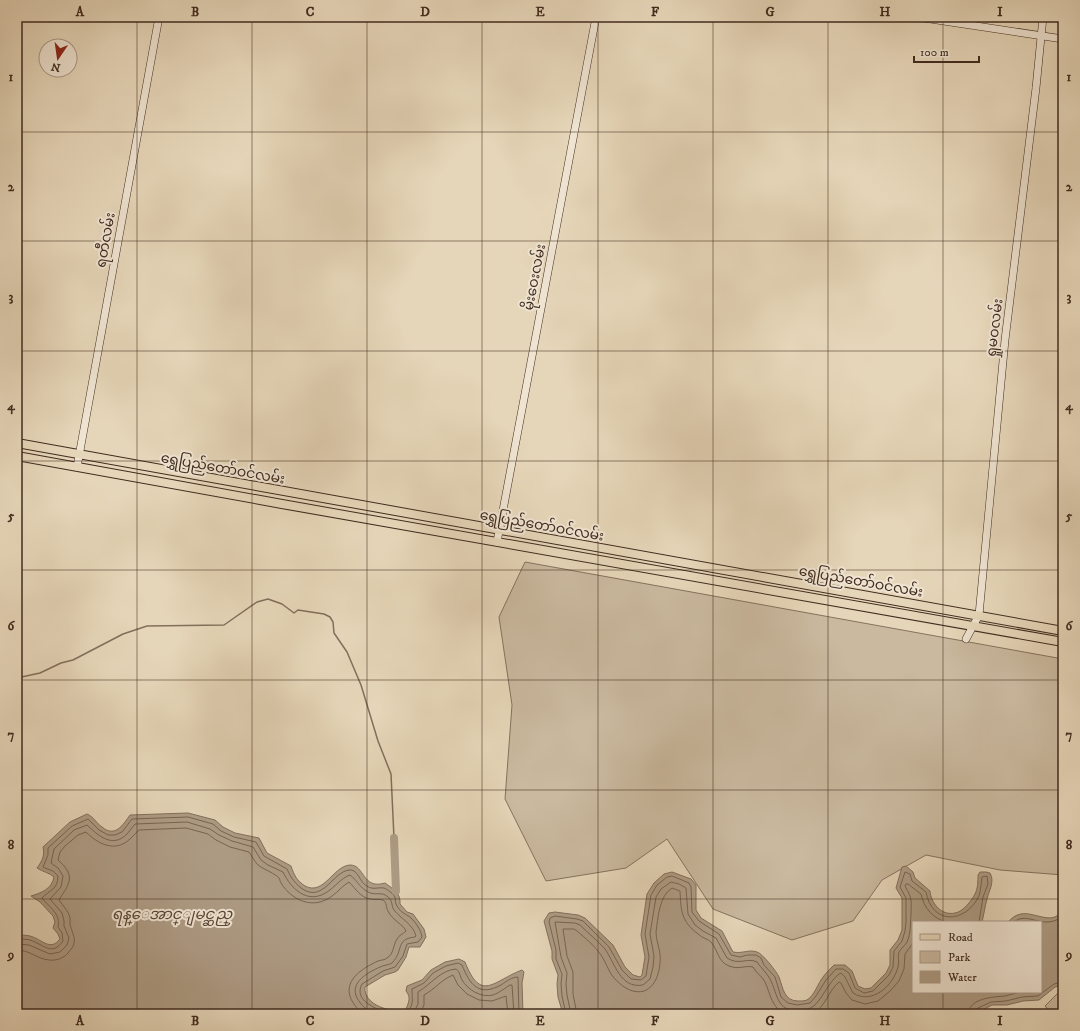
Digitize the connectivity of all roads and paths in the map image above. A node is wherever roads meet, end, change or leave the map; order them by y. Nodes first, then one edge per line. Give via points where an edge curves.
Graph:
1 (158, 17) edge
2 (596, 17) edge
3 (917, 17) edge
4 (1043, 17) edge
5 (1041, 35) junction
6 (1063, 39) edge
7 (17, 443) edge
8 (80, 455) junction
9 (17, 456) edge
10 (77, 467) junction
11 (499, 530) junction
12 (497, 542) junction
13 (979, 615) junction
14 (972, 626) junction
15 (1063, 631) edge
16 (966, 639) dead end
17 (1063, 642) edge

1 - 8 street, ရတီလမ်း
2 - 11 street, မိုးဝေးလမ်း
3 - 5 street
4 - 5 street, ရှုမဝလမ်း
5 - 6 street
5 - 13 street, ရှုမဝလမ်း via 1005,340
7 - 8 main road, ရွှေပြည်တော်ဝင်လမ်း
8 - 10 street, ရတီလမ်း
8 - 11 main road, ရွှေပြည်တော်ဝင်လမ်း
9 - 10 main road, ရွှေပြည်တော်ဝင်လမ်း
10 - 12 main road, ရွှေပြည်တော်ဝင်လမ်း
11 - 12 street, မိုးဝေးလမ်း
11 - 13 main road, ရွှေပြည်တော်ဝင်လမ်း
12 - 14 main road, ရွှေပြည်တော်ဝင်လမ်း
13 - 14 street, ရှုမဝလမ်း
13 - 15 main road, ရွှေပြည်တော်ဝင်လမ်း
14 - 16 street, ရှုမဝလမ်း
14 - 17 main road, ရွှေပြည်တော်ဝင်လမ်း

